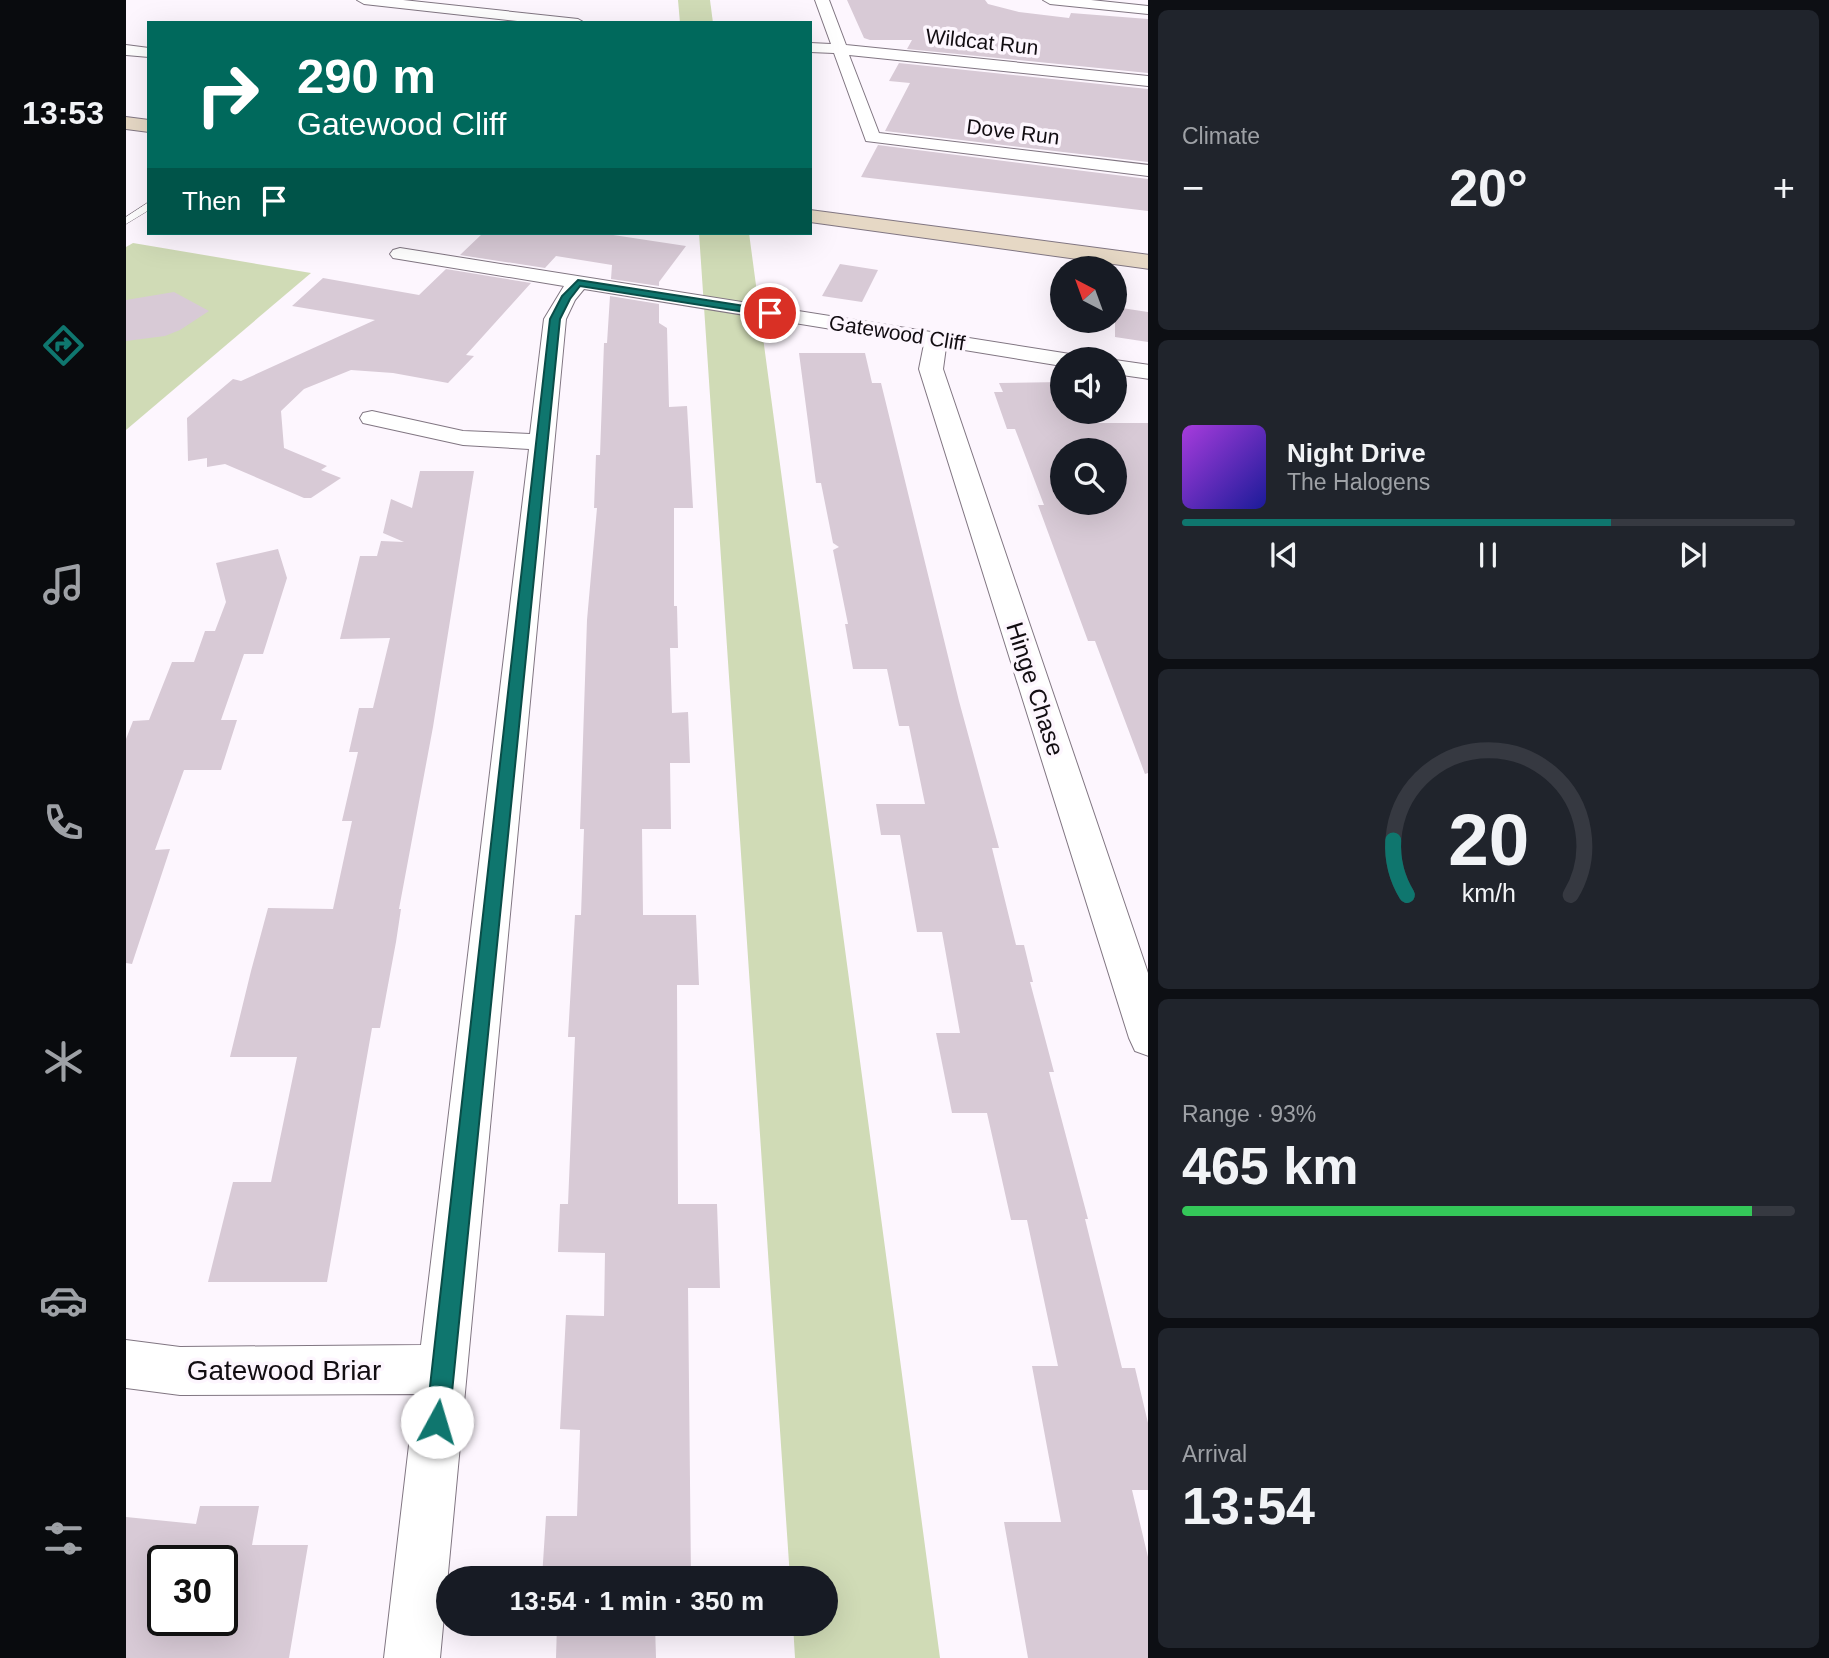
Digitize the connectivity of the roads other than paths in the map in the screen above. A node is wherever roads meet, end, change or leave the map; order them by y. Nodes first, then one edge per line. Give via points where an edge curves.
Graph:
1 (363, 0) edge
2 (822, 0) edge
3 (1050, 0) edge
4 (1148, 10) edge
5 (577, 20) edge
6 (812, 47) edge
7 (126, 50) edge
8 (840, 50) junction
9 (147, 53) edge
10 (1148, 81) edge
11 (126, 123) edge
12 (147, 126) edge
13 (1148, 172) edge
14 (147, 206) edge
15 (812, 216) edge
16 (126, 221) edge
17 (400, 254) dead end
18 (1148, 262) edge
19 (578, 283) junction
20 (936, 339) junction
21 (1050, 357) edge
22 (1127, 369) edge
23 (1148, 372) edge
24 (372, 418) dead end
25 (542, 442) junction
26 (1148, 1038) edge
27 (126, 1364) edge
28 (443, 1369) junction
29 (412, 1658) edge

1 - 5 street
2 - 8 street
3 - 4 street
6 - 8 street, Wildcat Run
7 - 9 street
8 - 10 street, Wildcat Run
8 - 13 street, Dove Run via 872,137
11 - 12 main road
14 - 16 lane
15 - 18 main road
17 - 19 street, Gatewood Cliff
19 - 20 street, Gatewood Cliff
19 - 25 street via 555,319
20 - 21 street, Gatewood Cliff
20 - 26 street, Hinge Chase via 931,369
22 - 23 street
24 - 25 street via 463,438
25 - 28 street
27 - 28 street, Gatewood Briar via 180,1371
28 - 29 street

